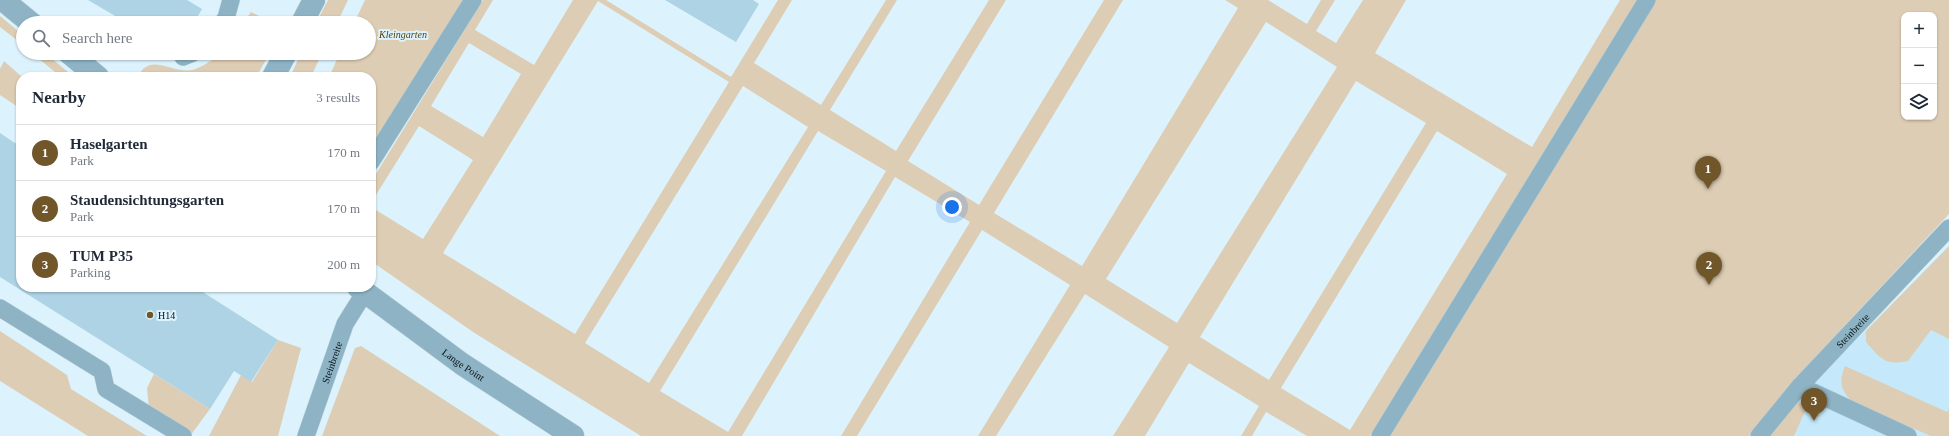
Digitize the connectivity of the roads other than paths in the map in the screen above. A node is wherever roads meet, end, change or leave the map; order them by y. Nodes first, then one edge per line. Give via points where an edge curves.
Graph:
1 (3, 0) edge
2 (231, 0) edge
3 (314, 0) edge
4 (472, 0) edge
5 (1647, 0) edge
6 (22, 16) edge
7 (227, 16) edge
8 (306, 16) edge
9 (77, 60) edge
10 (282, 60) edge
11 (92, 72) edge
12 (276, 72) edge
13 (376, 154) edge
14 (1949, 228) edge
15 (360, 292) edge
16 (365, 292) edge
17 (0, 308) edge
18 (1800, 386) junction
19 (183, 436) edge
20 (306, 436) edge
21 (574, 436) edge
22 (1380, 436) edge
23 (1759, 436) edge
24 (1908, 436) edge

1 - 6 street
2 - 7 lane
3 - 8 street
4 - 13 lane
5 - 22 lane
9 - 11 street
10 - 12 street
14 - 18 lane, Steinbreite
15 - 20 lane, Steinbreite via 345,324
16 - 21 street, Lange Point via 462,364
17 - 19 lane via 102,371 106,389
18 - 23 lane, Steinbreite
18 - 24 lane

